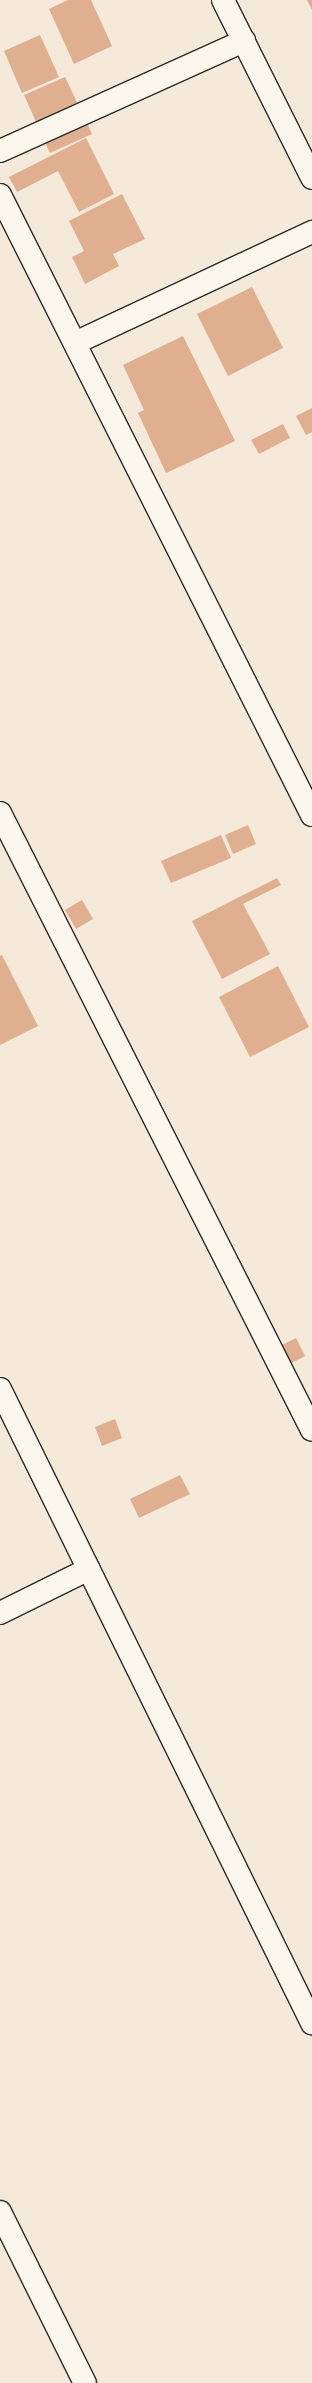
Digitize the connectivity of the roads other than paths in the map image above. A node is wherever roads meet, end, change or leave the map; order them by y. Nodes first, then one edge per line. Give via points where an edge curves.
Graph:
1 (223, 0) edge
2 (244, 41) junction
3 (0, 151) edge
4 (312, 178) edge
5 (0, 195) edge
6 (312, 232) edge
7 (75, 343) junction
8 (0, 813) edge
9 (312, 815) edge
10 (0, 1389) edge
11 (312, 1430) edge
12 (89, 1569) junction
13 (0, 1613) edge
14 (312, 2023) edge
15 (0, 2212) edge
16 (85, 2383) edge

1 - 2 street
2 - 3 street
2 - 4 street
5 - 7 street
6 - 7 street
7 - 9 street
8 - 11 street
10 - 12 street
12 - 13 street
12 - 14 street
15 - 16 street

